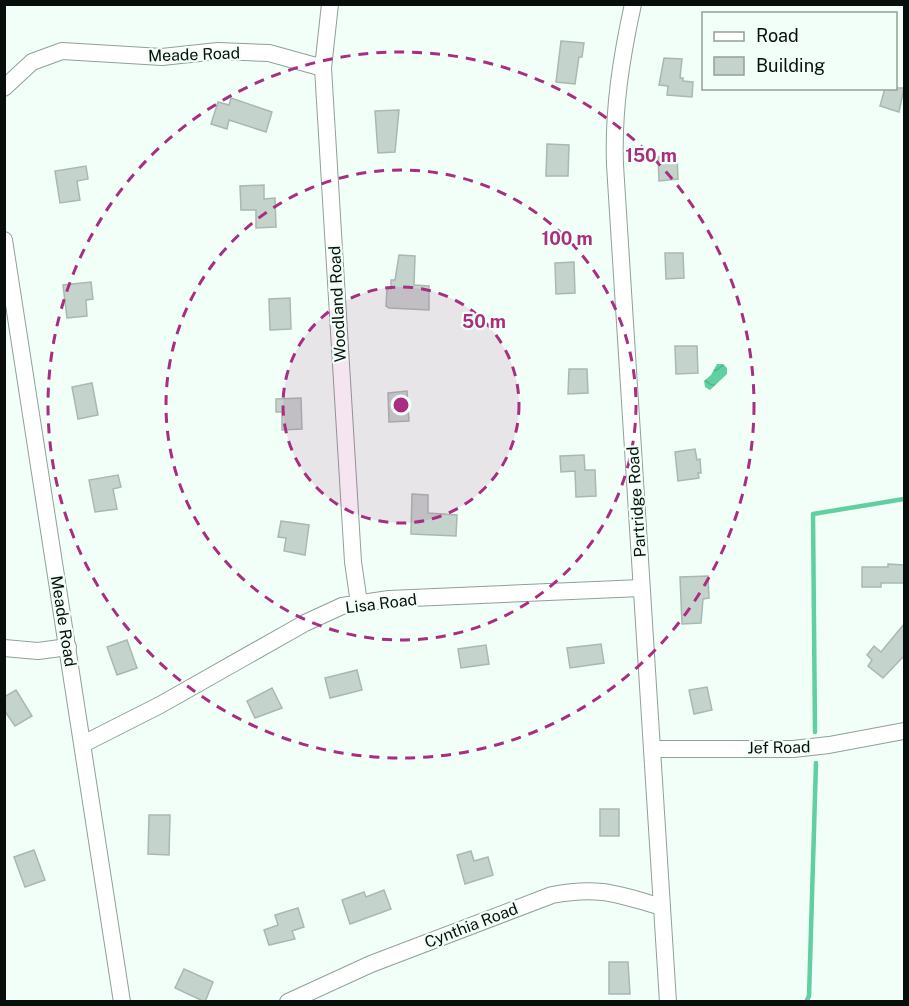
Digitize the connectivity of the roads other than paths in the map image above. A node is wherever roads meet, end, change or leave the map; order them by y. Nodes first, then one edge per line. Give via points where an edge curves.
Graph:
1 (330, 4) edge
2 (633, 4) edge
3 (323, 68) junction
4 (4, 88) edge
5 (4, 240) edge
6 (641, 588) junction
7 (359, 603) junction
8 (68, 647) junction
9 (4, 648) edge
10 (904, 731) edge
11 (83, 744) junction
12 (652, 749) junction
13 (662, 907) junction
14 (122, 1002) edge
15 (288, 1002) edge
16 (668, 1002) edge

1 - 3 street, Woodland Road
2 - 6 street, Partridge Road via 618,77 614,135
3 - 4 street, Meade Road via 257,52 218,51 162,57 62,51 32,62
3 - 7 street, Woodland Road via 353,562
5 - 8 street, Meade Road
6 - 7 street, Lisa Road via 389,598
6 - 12 street, Partridge Road
7 - 11 street, Lisa Road via 314,618
8 - 9 street via 38,651
8 - 11 street, Meade Road
10 - 12 street, Jef Road via 793,749
11 - 14 street, Meade Road
12 - 13 street, Partridge Road
13 - 15 street, Cynthia Road via 612,892 552,895 371,964
13 - 16 street, Partridge Road

